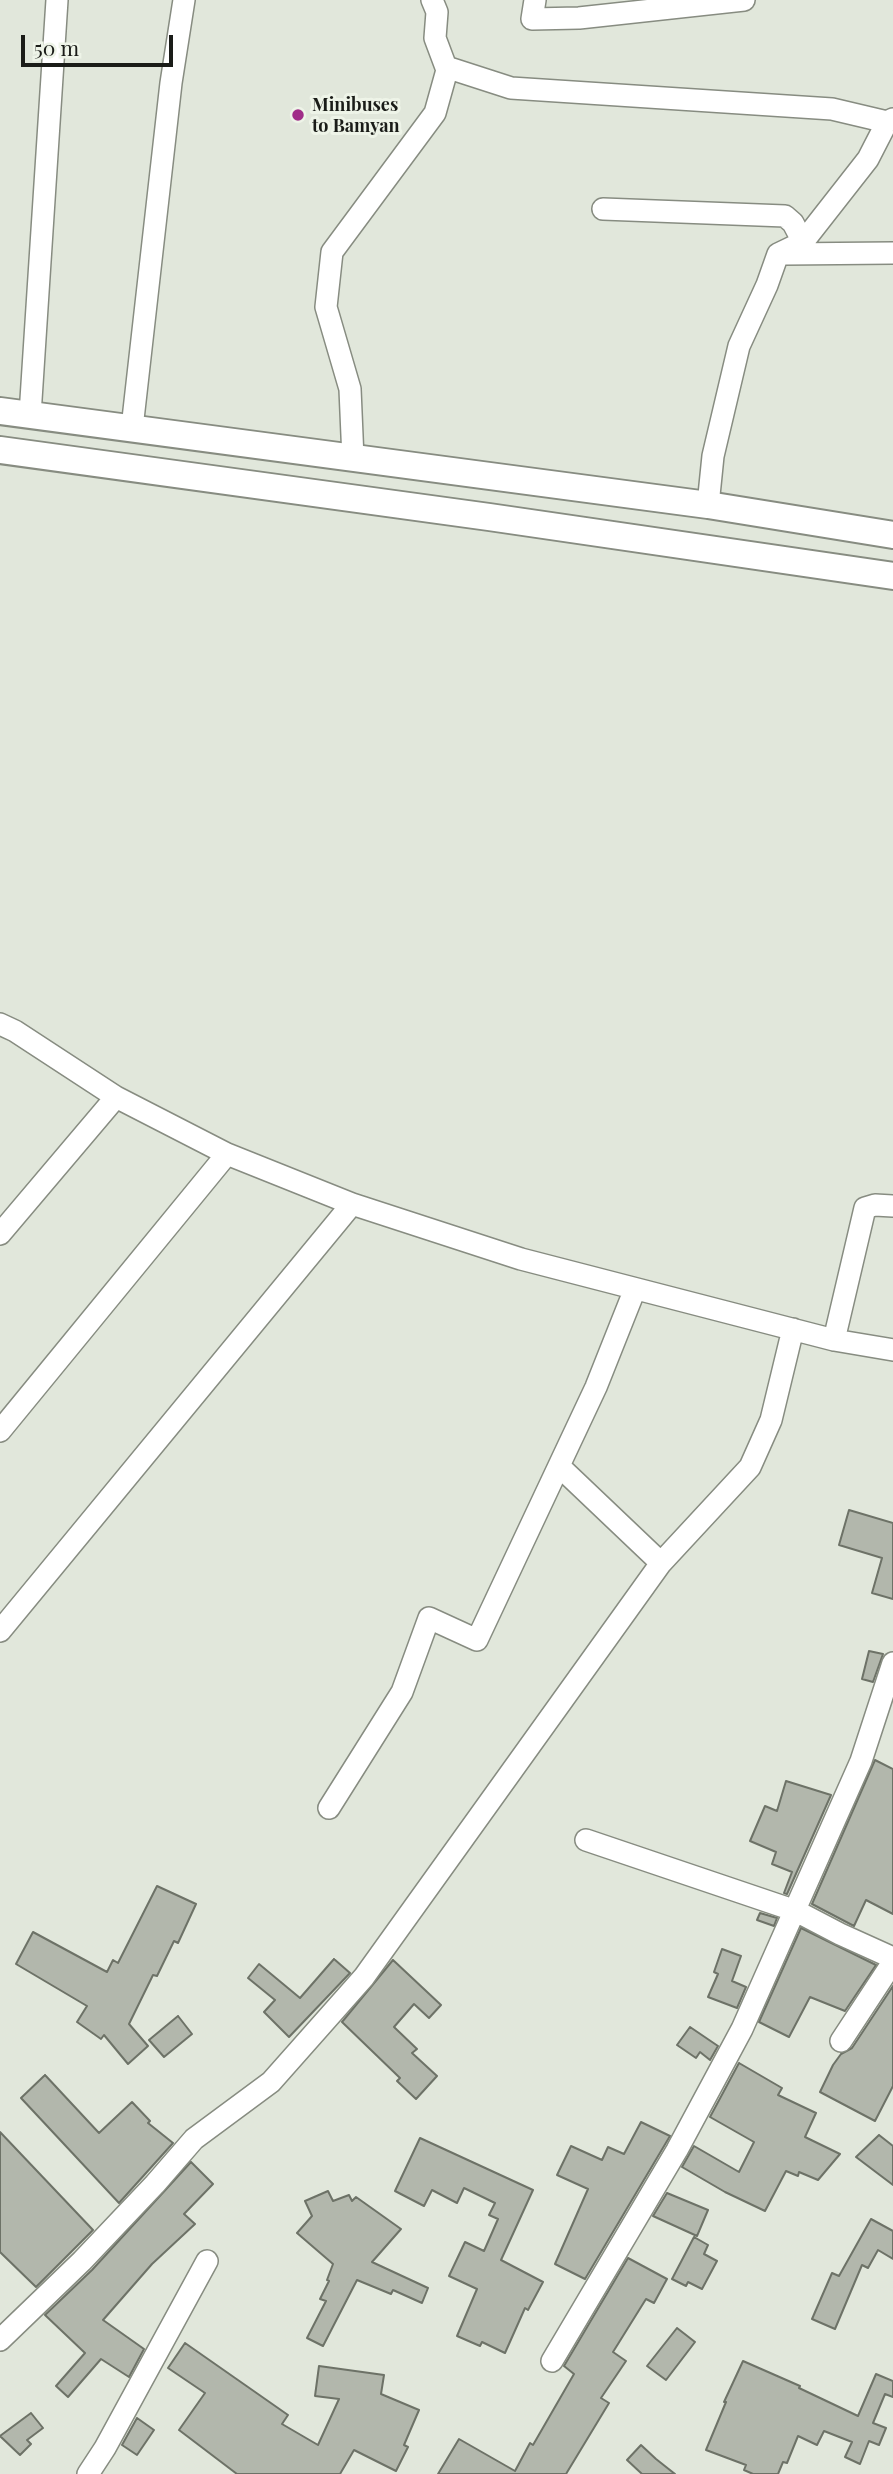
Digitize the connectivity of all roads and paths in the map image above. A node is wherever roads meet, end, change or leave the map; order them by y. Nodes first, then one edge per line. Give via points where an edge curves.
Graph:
1 (57, 0) edge
2 (184, 0) edge
3 (432, 0) edge
4 (535, 0) edge
5 (744, 0) edge
6 (671, 4) edge
7 (446, 67) junction
8 (890, 121) edge
9 (603, 209) dead end
10 (803, 242) junction
11 (893, 253) edge
12 (778, 254) junction
13 (0, 411) edge
14 (30, 415) junction
15 (132, 428) junction
16 (0, 450) edge
17 (353, 459) junction
18 (708, 505) junction
19 (893, 535) edge
20 (893, 576) edge
21 (5, 1030) edge
22 (116, 1097) junction
23 (227, 1154) junction
24 (352, 1204) junction
25 (893, 1206) edge
26 (0, 1234) edge
27 (635, 1289) junction
28 (793, 1329) junction
29 (834, 1340) junction
30 (893, 1350) edge
31 (0, 1431) edge
32 (559, 1466) junction
33 (660, 1563) junction
34 (0, 1631) edge
35 (893, 1663) edge
36 (329, 1808) dead end
37 (586, 1840) dead end
38 (796, 1911) junction
39 (893, 1960) edge
40 (841, 2041) dead end
41 (207, 2261) dead end
42 (0, 2340) edge
43 (552, 2361) dead end
44 (88, 2474) edge

1 - 14 street
2 - 15 street via 170,83
3 - 7 street via 437,12 435,38
4 - 6 street via 531,19 579,18
5 - 6 street
7 - 8 street via 511,88 832,109
7 - 17 street via 435,113 331,252 326,307 350,390
8 - 10 street via 868,159
9 - 10 street via 785,216
10 - 12 street
11 - 12 street
12 - 18 street via 739,346 713,456
13 - 14 main road
14 - 15 main road
15 - 17 main road
16 - 20 main road
17 - 18 main road
18 - 19 main road
21 - 22 street
22 - 23 street
22 - 26 street
23 - 24 street
23 - 31 street
24 - 27 street via 521,1259
24 - 34 street
25 - 29 street via 865,1208
27 - 28 street
27 - 32 street
28 - 29 street
28 - 33 street via 771,1420 750,1467
29 - 30 street
32 - 33 street
32 - 36 street via 477,1640 429,1618 402,1692
33 - 42 street via 364,1977 271,2082 194,2139 82,2261
35 - 38 street via 861,1762
37 - 38 street
38 - 39 street
38 - 43 street via 742,2029 677,2150
39 - 40 street
41 - 44 street

